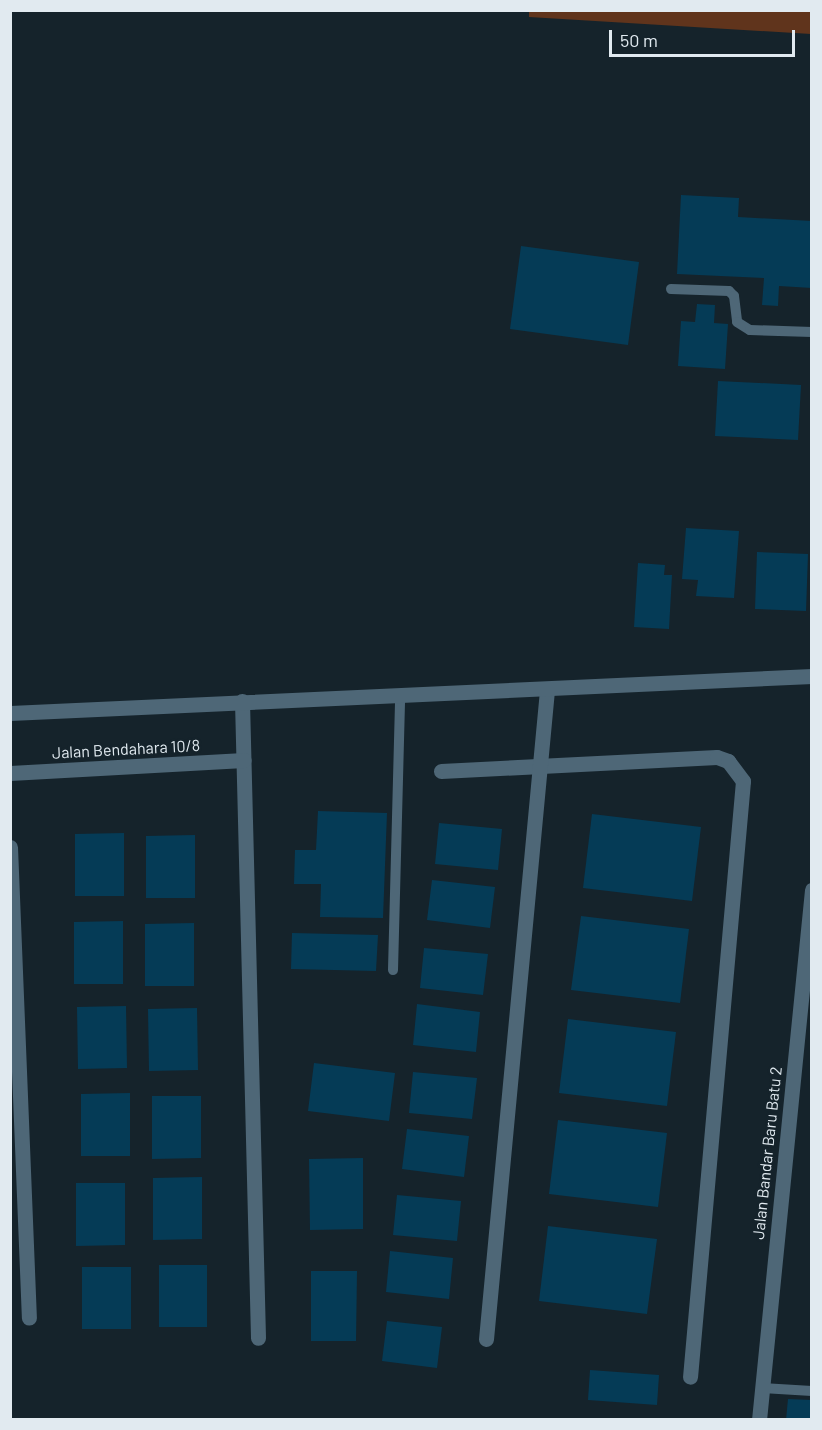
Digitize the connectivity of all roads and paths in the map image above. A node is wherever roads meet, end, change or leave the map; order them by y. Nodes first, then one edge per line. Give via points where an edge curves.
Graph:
1 (671, 290) dead end
2 (812, 332) edge
3 (812, 676) edge
4 (547, 690) junction
5 (400, 695) junction
6 (242, 701) junction
7 (10, 714) edge
8 (244, 760) junction
9 (541, 766) junction
10 (441, 771) dead end
11 (10, 773) edge
12 (10, 847) edge
13 (812, 890) edge
14 (393, 970) dead end
15 (805, 1019) edge
16 (29, 1318) dead end
17 (258, 1338) dead end
18 (486, 1338) dead end
19 (690, 1377) dead end
20 (762, 1388) junction
21 (812, 1391) edge
22 (759, 1419) edge

1 - 2 lane via 729,291 742,328
3 - 4 street
4 - 5 street
4 - 9 street
5 - 6 street
5 - 14 lane
6 - 7 street
6 - 8 street
8 - 11 street, Jalan Bendahara 10/8
8 - 17 street
9 - 10 street
9 - 18 street
9 - 19 street via 717,757 728,761 743,781
12 - 16 street
13 - 15 street, Jalan Bandar Baru Batu 2
15 - 20 street, Jalan Bandar Baru Batu 2
20 - 21 lane
20 - 22 street, Jalan Bandar Baru Batu 2

